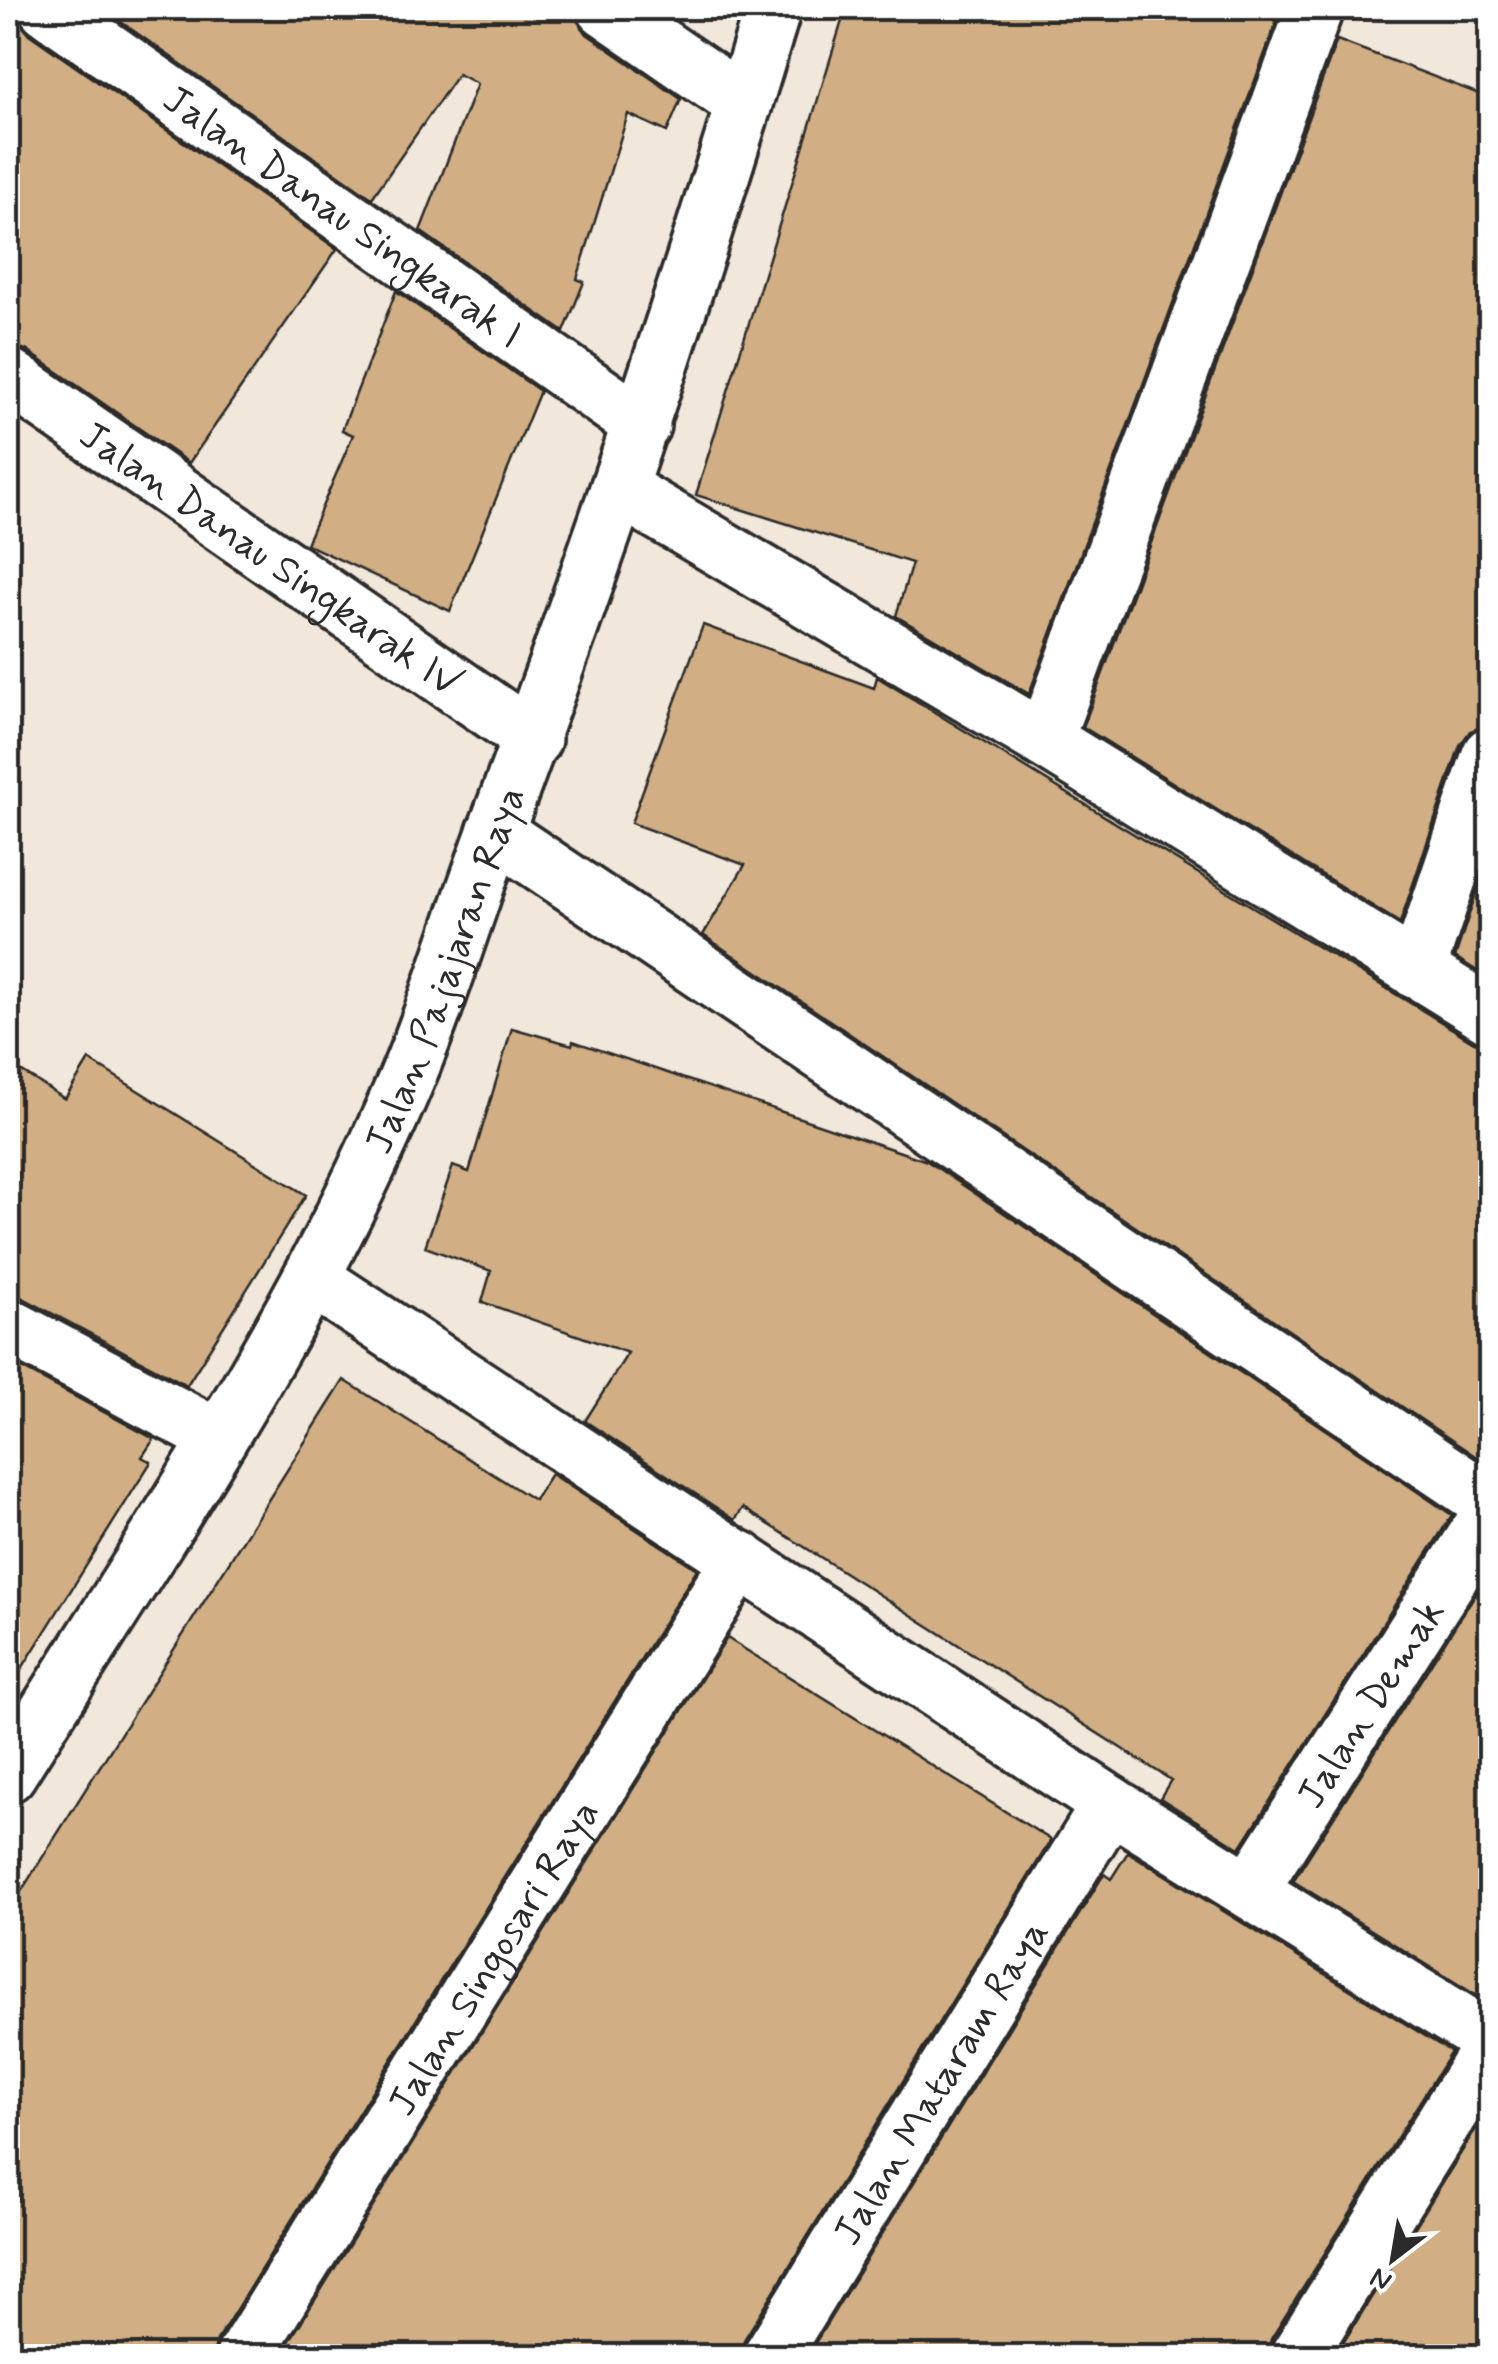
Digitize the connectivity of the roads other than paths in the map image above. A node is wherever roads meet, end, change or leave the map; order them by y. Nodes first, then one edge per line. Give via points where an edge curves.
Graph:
1 (48, 8) edge
2 (605, 8) edge
3 (773, 8) edge
4 (1315, 8) edge
5 (744, 104) junction
6 (8, 376) edge
7 (642, 425) junction
8 (620, 489) junction
9 (533, 740) junction
10 (1045, 740) junction
11 (1490, 755) edge
12 (495, 832) junction
13 (1417, 971) junction
14 (1490, 1015) edge
15 (310, 1278) junction
16 (8, 1326) edge
17 (219, 1438) junction
18 (1490, 1503) edge
19 (1490, 1514) edge
20 (740, 1559) junction
21 (8, 1774) edge
22 (1110, 1804) junction
23 (1250, 1890) junction
24 (1490, 2040) edge
25 (1490, 2048) edge
26 (244, 2356) edge
27 (770, 2356) edge
28 (1298, 2356) edge

1 - 7 street, Jalan Danau Singkarak I
2 - 5 street
3 - 5 street, Jalan Pajajaran Raya
4 - 10 street
5 - 7 street, Jalan Pajajaran Raya
6 - 9 street, Jalan Danau Singkarak IV
7 - 8 street, Jalan Pajajaran Raya
8 - 9 street, Jalan Pajajaran Raya
8 - 10 street
9 - 12 street, Jalan Pajajaran Raya
10 - 13 street
11 - 13 street
12 - 15 street, Jalan Pajajaran Raya via 398,1100
12 - 18 street
13 - 14 street
15 - 17 street, Jalan Pajajaran Raya
15 - 20 street
16 - 17 street
17 - 21 street, Jalan Pajajaran Raya
19 - 23 street, Jalan Demak
20 - 22 street
20 - 26 street, Jalan Singosari Raya
22 - 23 street
22 - 27 street, Jalan Mataram Raya
23 - 24 street
25 - 28 street

